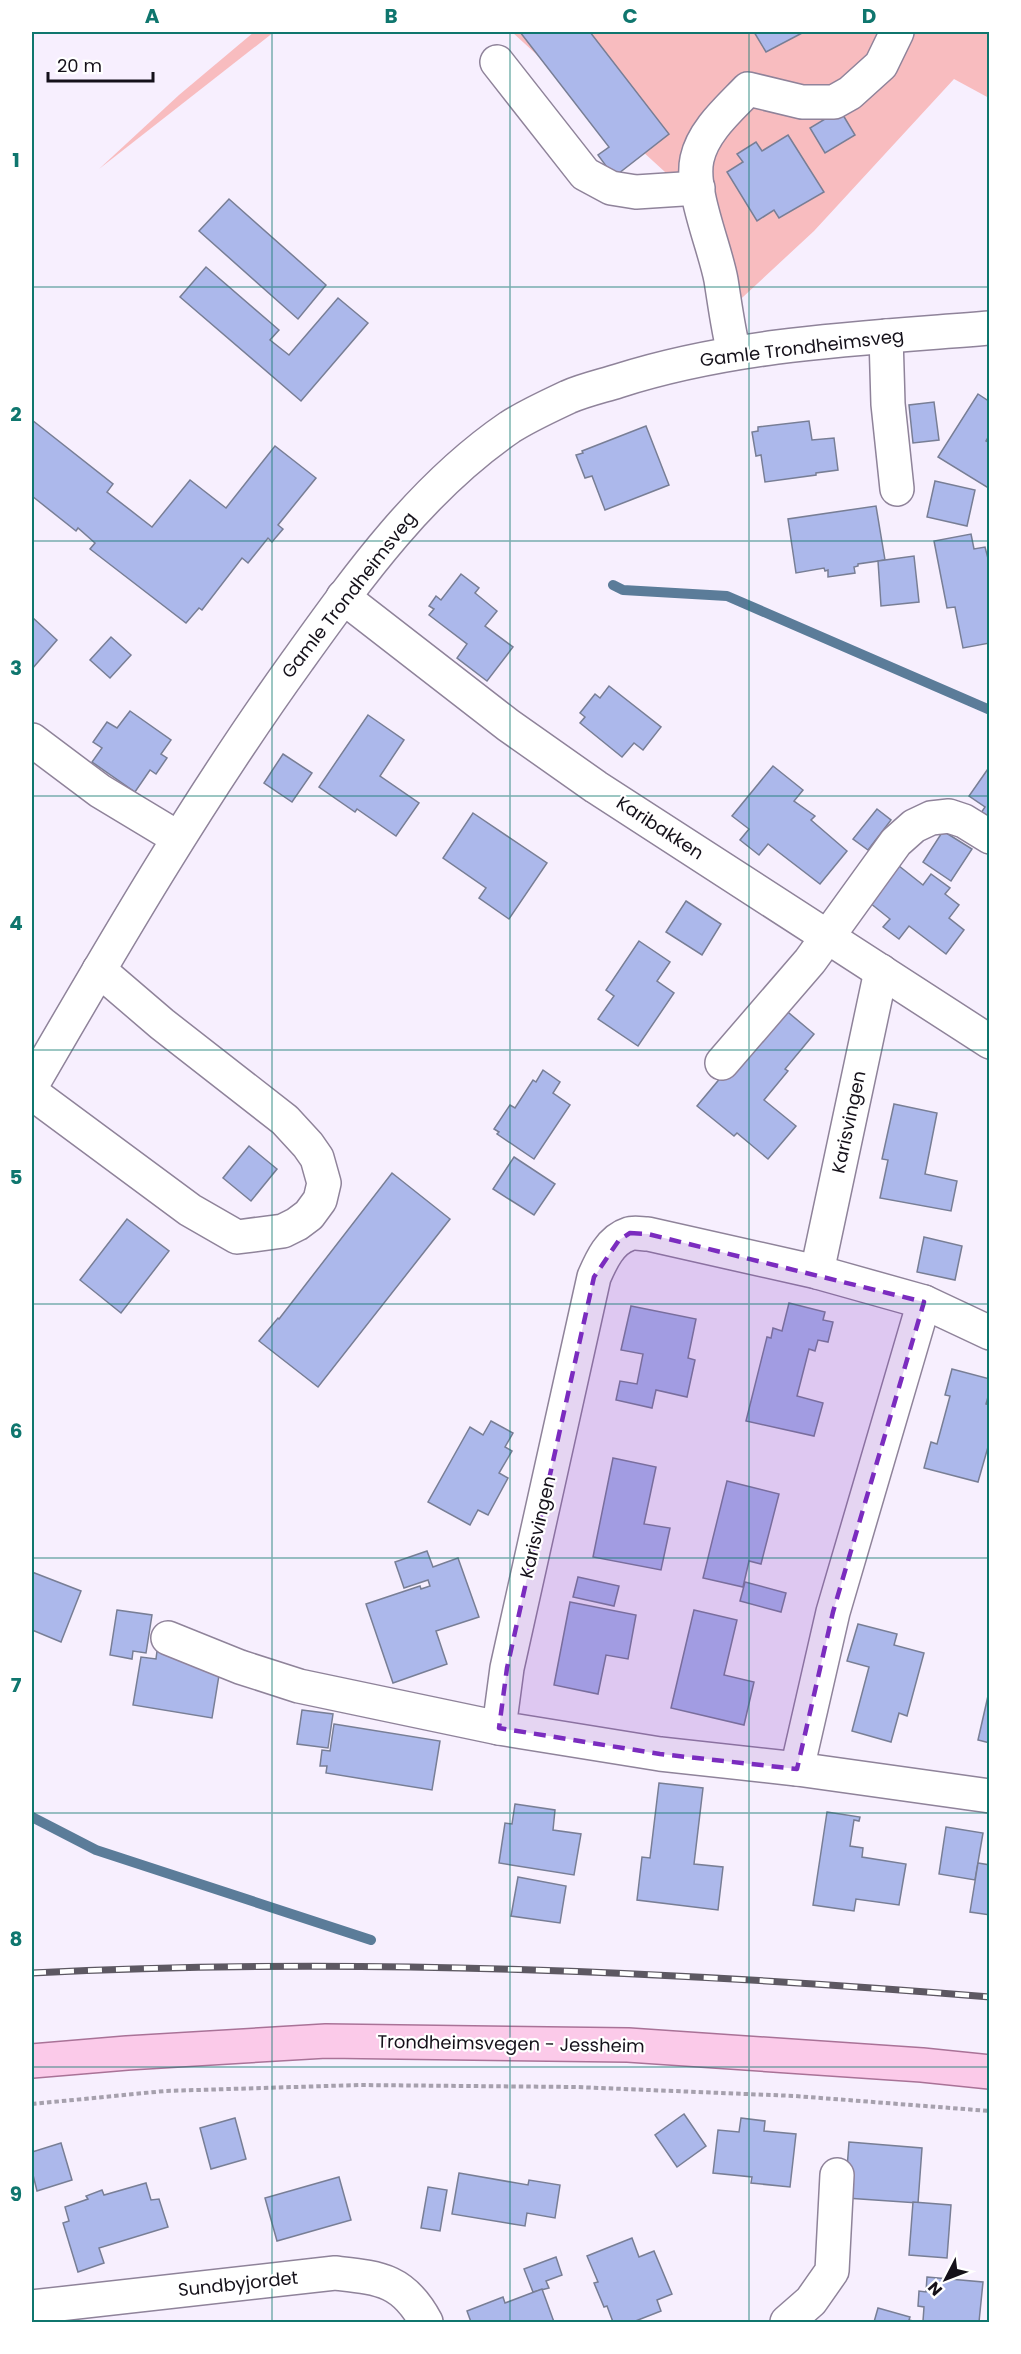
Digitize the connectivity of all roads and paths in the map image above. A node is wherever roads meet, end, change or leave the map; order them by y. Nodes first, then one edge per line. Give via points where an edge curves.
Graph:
1 (897, 32) edge
2 (497, 62) dead end
3 (698, 188) junction
4 (990, 328) edge
5 (886, 336) junction
6 (734, 353) junction
7 (897, 489) dead end
8 (344, 597) junction
9 (32, 740) edge
10 (990, 837) edge
11 (178, 838) junction
12 (828, 936) junction
13 (99, 970) junction
14 (881, 971) junction
15 (990, 1042) edge
16 (722, 1063) dead end
17 (32, 1085) edge
18 (32, 1093) edge
19 (817, 1272) junction
20 (924, 1302) junction
21 (990, 1333) edge
22 (168, 1638) dead end
23 (499, 1728) junction
24 (797, 1769) junction
25 (990, 1796) edge
26 (32, 2061) edge
27 (990, 2072) edge
28 (32, 2104) edge
29 (990, 2111) edge
30 (837, 2175) dead end
31 (32, 2307) edge
32 (426, 2322) edge
33 (787, 2322) edge

1 - 3 street via 880,65 850,93 834,102 802,102 748,89 720,118 702,145 697,161
2 - 3 street via 585,174 611,188 636,192
3 - 6 street
4 - 5 street, Gamle Trondheimsveg
5 - 6 street, Gamle Trondheimsveg
5 - 7 street
6 - 8 street, Gamle Trondheimsveg via 654,369 571,395 512,426 463,462 410,514
8 - 11 street, Gamle Trondheimsveg via 268,701
8 - 12 street, Karibakken via 508,725 596,787
9 - 11 street via 100,791
10 - 12 street via 949,816 931,818 914,826 896,842
11 - 13 street, Gamle Trondheimsveg
12 - 14 street, Karibakken
12 - 16 street
13 - 17 street, Gamle Trondheimsveg
13 - 18 street via 285,1120 317,1158 324,1183 320,1200 309,1215 283,1231 237,1237 190,1210
14 - 15 street, Karibakken
14 - 19 street, Karisvingen
19 - 20 street, Karisvingen
19 - 23 street, Karisvingen via 648,1234 630,1233 609,1248 594,1277 507,1668
20 - 21 street, Karisvingen
20 - 24 street via 834,1612
22 - 23 street via 299,1686
23 - 24 street via 660,1754
24 - 25 street
26 - 27 main road, Trondheimsvegen - Jessheim via 326,2041 616,2044
28 - 29 path via 165,2091 371,2085 795,2096
30 - 33 street via 832,2271 811,2301
31 - 32 street, Sundbyjordet via 335,2273 377,2277 406,2294

